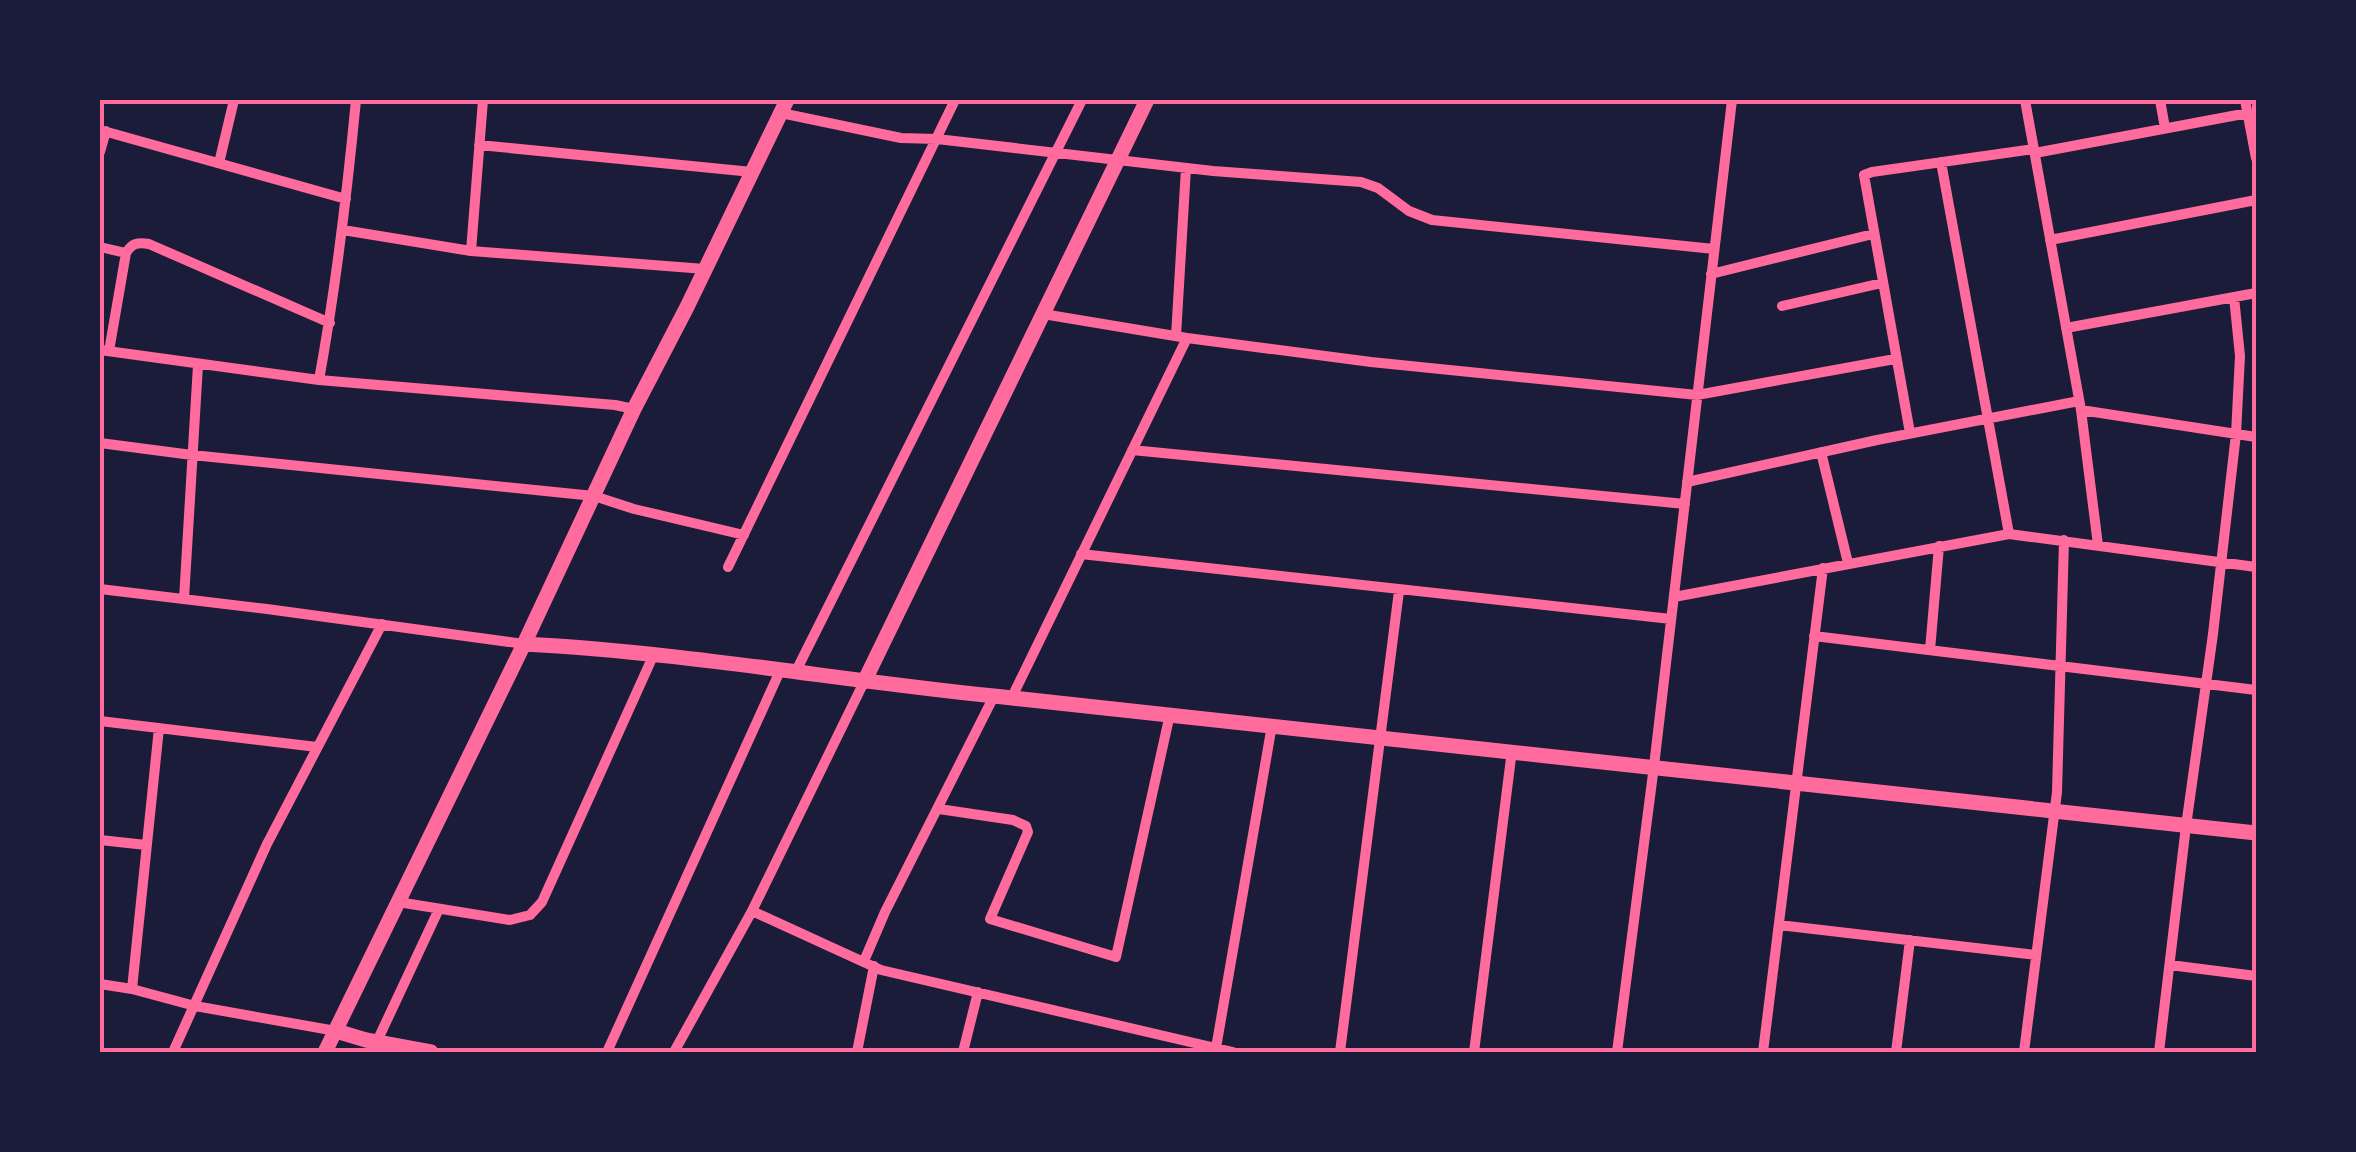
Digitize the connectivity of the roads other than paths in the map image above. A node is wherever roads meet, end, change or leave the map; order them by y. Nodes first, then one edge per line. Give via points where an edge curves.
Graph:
1 (234, 100) edge
2 (356, 100) edge
3 (482, 100) edge
4 (955, 100) edge
5 (1082, 100) edge
6 (1147, 100) edge
7 (1732, 100) edge
8 (2025, 100) edge
9 (2160, 100) edge
10 (2245, 100) edge
11 (784, 106) edge
12 (2248, 112) junction
13 (2164, 128) junction
14 (103, 131) edge
15 (937, 139) junction
16 (479, 144) junction
17 (2034, 151) junction
18 (100, 152) edge
19 (1056, 154) junction
20 (2256, 158) edge
21 (1117, 161) junction
22 (1942, 162) junction
23 (219, 163) junction
24 (1186, 168) junction
25 (752, 172) junction
26 (346, 198) junction
27 (2256, 200) edge
28 (343, 230) junction
29 (1873, 234) junction
30 (2050, 240) junction
31 (100, 246) edge
32 (1714, 249) junction
33 (471, 251) junction
34 (126, 253) junction
35 (706, 269) junction
36 (1712, 274) junction
37 (1882, 283) junction
38 (2256, 293) edge
39 (2234, 298) junction
40 (1782, 306) dead end
41 (1043, 314) junction
42 (330, 323) junction
43 (2066, 328) junction
44 (1181, 337) junction
45 (104, 351) edge
46 (1895, 360) junction
47 (198, 365) junction
48 (319, 380) junction
49 (1698, 394) junction
50 (2080, 405) junction
51 (634, 409) junction
52 (1989, 418) junction
53 (1910, 433) junction
54 (2236, 434) junction
55 (2256, 438) edge
56 (100, 443) edge
57 (1132, 450) junction
58 (1821, 452) junction
59 (192, 455) junction
60 (1687, 482) junction
61 (594, 496) junction
62 (1684, 504) junction
63 (2009, 534) junction
64 (744, 535) junction
65 (2064, 540) junction
66 (2098, 544) junction
67 (1939, 546) junction
68 (1082, 554) junction
69 (2222, 562) junction
70 (1848, 563) junction
71 (728, 567) dead end
72 (2256, 567) edge
73 (1823, 568) junction
74 (100, 589) edge
75 (1399, 590) junction
76 (1674, 597) junction
77 (184, 599) junction
78 (1671, 619) junction
79 (382, 624) junction
80 (1814, 636) junction
81 (524, 644) junction
82 (1930, 650) junction
83 (654, 654) junction
84 (2062, 665) junction
85 (788, 672) junction
86 (864, 682) junction
87 (2206, 684) junction
88 (2256, 690) edge
89 (994, 696) junction
90 (1012, 697) junction
91 (1170, 714) junction
92 (100, 721) edge
93 (1272, 725) junction
94 (158, 728) junction
95 (1381, 736) junction
96 (317, 747) junction
97 (1512, 750) junction
98 (1654, 766) junction
99 (1797, 782) junction
100 (939, 808) junction
101 (2054, 812) junction
102 (2186, 826) junction
103 (2256, 833) edge
104 (100, 840) edge
105 (146, 845) junction
106 (398, 902) junction
107 (439, 908) junction
108 (752, 911) junction
109 (1779, 924) junction
110 (1910, 940) junction
111 (2036, 955) junction
112 (869, 964) junction
113 (2170, 965) junction
114 (2256, 976) edge
115 (100, 984) edge
116 (132, 989) junction
117 (978, 992) junction
118 (195, 1006) junction
119 (336, 1030) junction
120 (374, 1047) edge
121 (1216, 1048) junction
122 (173, 1052) edge
123 (325, 1052) edge
124 (432, 1052) edge
125 (606, 1052) edge
126 (674, 1052) edge
127 (857, 1052) edge
128 (964, 1052) edge
129 (1233, 1052) edge
130 (1340, 1052) edge
131 (1474, 1052) edge
132 (1618, 1052) edge
133 (1763, 1052) edge
134 (1896, 1052) edge
135 (2024, 1052) edge
136 (2159, 1052) edge

1 - 23 street
2 - 26 street
3 - 16 street
4 - 15 street
5 - 19 street
6 - 21 street
7 - 32 street
8 - 17 street
9 - 13 street
10 - 12 street
11 - 15 street via 901,138
11 - 25 street
12 - 13 street
12 - 20 street
13 - 17 street
14 - 18 street
14 - 23 street
15 - 19 street
15 - 64 street
16 - 25 street
16 - 33 street
17 - 22 street
17 - 30 street
19 - 21 street
19 - 85 street
21 - 24 street
21 - 41 street
22 - 29 street via 1864,176
22 - 52 street
23 - 26 street
24 - 32 street via 1361,182 1432,220
24 - 44 street
25 - 35 street
26 - 28 street
27 - 30 street
28 - 33 street
28 - 42 street
29 - 36 street
29 - 37 street
30 - 43 street
31 - 34 street
32 - 36 street
33 - 35 street
34 - 42 street via 139,242 149,244
34 - 45 street
35 - 51 street
36 - 49 street
37 - 40 street
37 - 46 street
38 - 39 street
39 - 43 street
39 - 54 street via 2240,356
41 - 44 street
41 - 86 street
42 - 48 street
43 - 50 street
44 - 49 street
44 - 57 street
45 - 47 street
46 - 49 street
46 - 53 street
47 - 48 street
47 - 59 street
48 - 51 street
49 - 60 street
50 - 52 street
50 - 54 street
50 - 66 street
51 - 61 street
52 - 53 street
52 - 63 street
53 - 58 street
54 - 55 street
54 - 69 street
56 - 59 street
57 - 62 street
57 - 68 street
58 - 60 street
58 - 70 street
59 - 61 street
59 - 77 street
60 - 62 street
61 - 64 street
61 - 81 street
62 - 76 street
63 - 65 street
63 - 67 street
64 - 71 street
65 - 66 street
65 - 84 street
66 - 69 street
67 - 70 street
67 - 82 street
68 - 75 street
68 - 90 street
69 - 72 street
69 - 87 street
70 - 73 street
73 - 76 street
73 - 80 street
74 - 77 street
75 - 78 street
75 - 95 street
76 - 78 street
77 - 79 street
78 - 98 street
79 - 81 street
79 - 96 street
80 - 82 street
80 - 99 street
81 - 83 street
81 - 106 street
82 - 84 street
83 - 85 street
83 - 107 street via 542,902 510,920
84 - 87 street
84 - 101 street
85 - 86 street
85 - 125 street
86 - 89 street
86 - 108 street
87 - 88 street
87 - 102 street
89 - 90 street
89 - 100 street
90 - 91 street
91 - 93 street
91 - 100 street via 1116,956 990,919 1026,842 1026,826
92 - 94 street
93 - 95 street
93 - 121 street
94 - 96 street
94 - 105 street
95 - 97 street
95 - 130 street
96 - 118 street
97 - 98 street
97 - 131 street
98 - 99 street
98 - 132 street
99 - 101 street
99 - 109 street
100 - 112 street via 885,912
101 - 102 street
101 - 111 street
102 - 103 street
102 - 113 street
104 - 105 street
105 - 116 street
106 - 107 street
106 - 119 street
107 - 120 street
108 - 112 street
108 - 126 street
109 - 110 street
109 - 133 street
110 - 111 street
110 - 134 street
111 - 135 street
112 - 117 street
112 - 127 street
113 - 114 street
113 - 136 street
115 - 116 street
116 - 118 street
117 - 121 street
117 - 128 street
118 - 119 street
118 - 122 street
119 - 120 street
119 - 123 street
120 - 124 street
121 - 129 street

